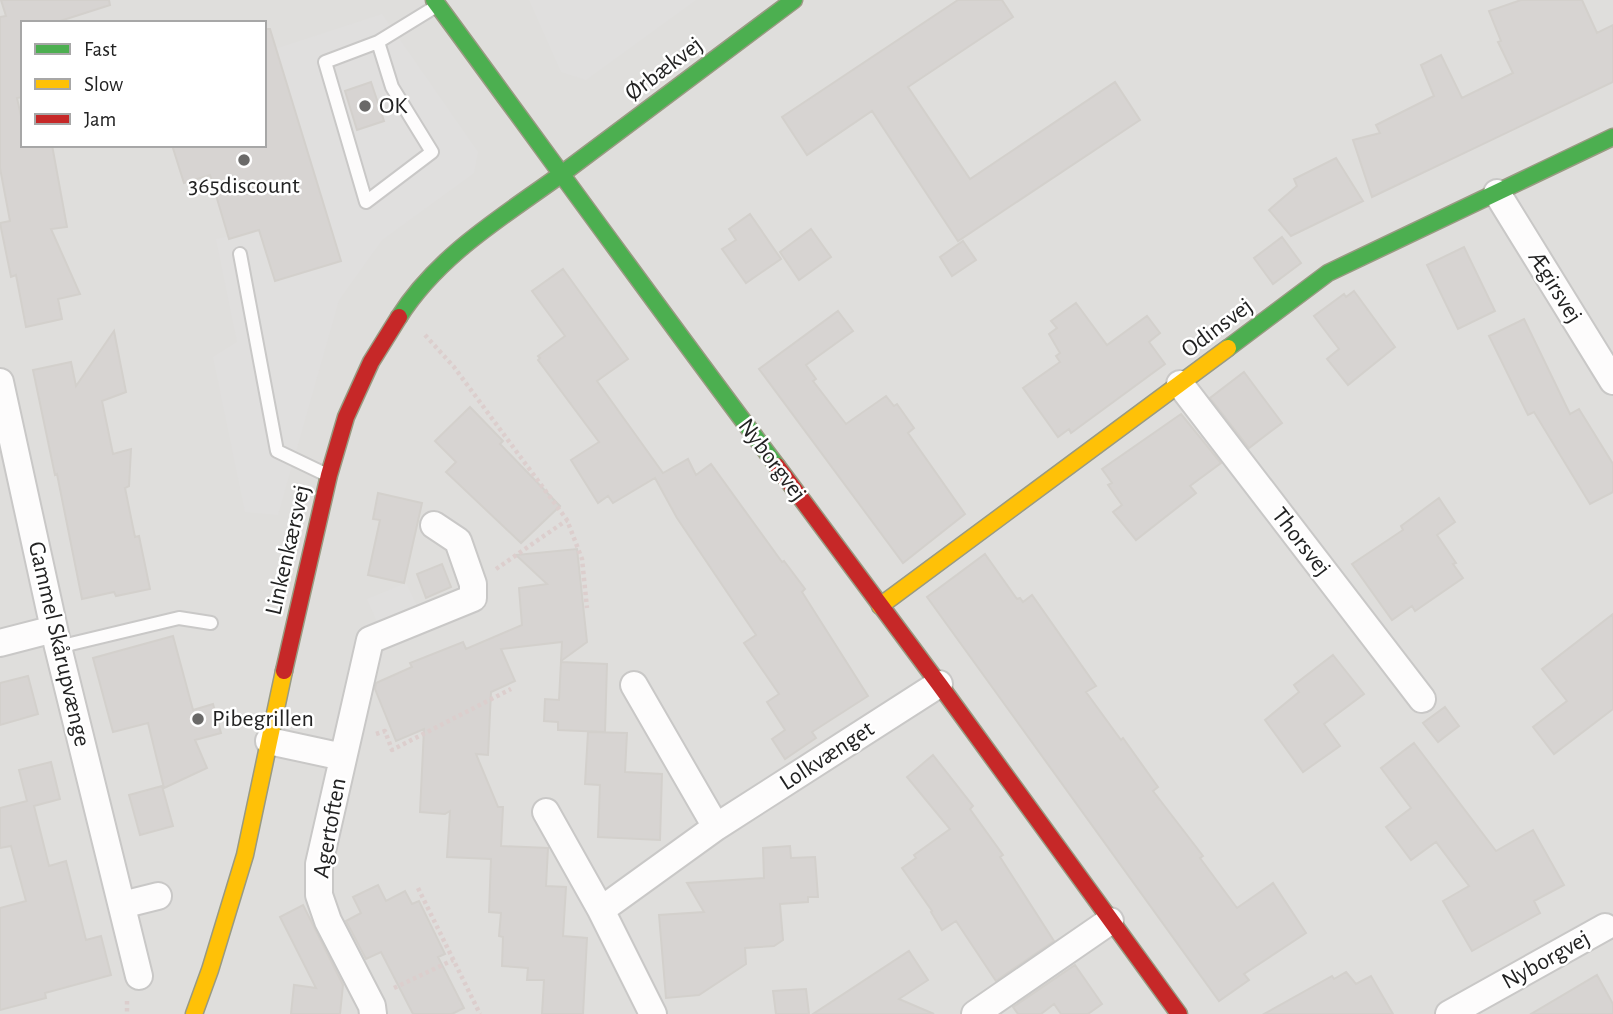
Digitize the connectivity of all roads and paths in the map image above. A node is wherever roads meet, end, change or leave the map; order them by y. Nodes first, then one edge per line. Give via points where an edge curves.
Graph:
1 (794, 0) edge
2 (438, 2) edge
3 (378, 42) junction
4 (1613, 137) edge
5 (562, 174) junction
6 (1497, 193) junction
7 (240, 254) dead end
8 (403, 311) junction
9 (1613, 381) edge
10 (0, 382) edge
11 (1180, 384) junction
12 (329, 475) junction
13 (567, 520) junction
14 (434, 525) dead end
15 (473, 584) junction
16 (880, 606) junction
17 (587, 608) dead end
18 (211, 624) dead end
19 (56, 638) junction
20 (0, 643) edge
21 (939, 684) junction
22 (634, 685) dead end
23 (511, 689) dead end
24 (1422, 699) dead end
25 (269, 741) junction
26 (345, 750) junction
27 (546, 812) dead end
28 (716, 828) junction
29 (418, 888) dead end
30 (158, 896) dead end
31 (122, 905) junction
32 (601, 910) junction
33 (1110, 921) junction
34 (1605, 927) dead end
35 (453, 960) junction
36 (139, 975) dead end
37 (371, 1007) edge
38 (194, 1014) edge
39 (480, 1014) edge
40 (653, 1014) edge
41 (975, 1014) edge
42 (1179, 1014) edge
43 (1449, 1014) edge

1 - 5 street, Ørbækvej
2 - 3 lane
2 - 5 street, Nyborgvej
3 - 3 lane via 392,87 432,152 366,202 325,62
4 - 6 street, Odinsvej
5 - 8 street, Linkenkærsvej via 466,243
5 - 16 street, Nyborgvej
6 - 9 street, Ægirsvej
6 - 11 street, Odinsvej via 1328,273
7 - 12 lane via 277,452
8 - 12 street, Linkenkærsvej via 371,362 346,417
8 - 13 path via 454,367
10 - 19 street, Gammel Skårupvænge
11 - 16 street, Odinsvej
11 - 24 street, Thorsvej
12 - 25 street, Linkenkærsvej
13 - 15 path
13 - 17 path via 582,559
14 - 15 street via 458,541
15 - 26 street, Agertoften via 473,598 370,640
16 - 21 street, Nyborgvej
18 - 19 lane via 179,618
19 - 20 street
19 - 31 street, Gammel Skårupvænge
21 - 28 street, Lolkvænget
21 - 33 street, Nyborgvej
22 - 28 street
23 - 26 path via 392,750 385,731
25 - 26 street, Agertoften
25 - 38 street, Linkenkærsvej via 245,855
26 - 37 street, Agertoften via 319,864 319,895
27 - 32 street
28 - 32 street, Lolkvænget
29 - 35 path
30 - 31 street
31 - 36 street, Gammel Skårupvænge
32 - 40 street
33 - 41 street
33 - 42 street, Nyborgvej
34 - 43 street, Nyborgvej
35 - 37 path
35 - 39 path

